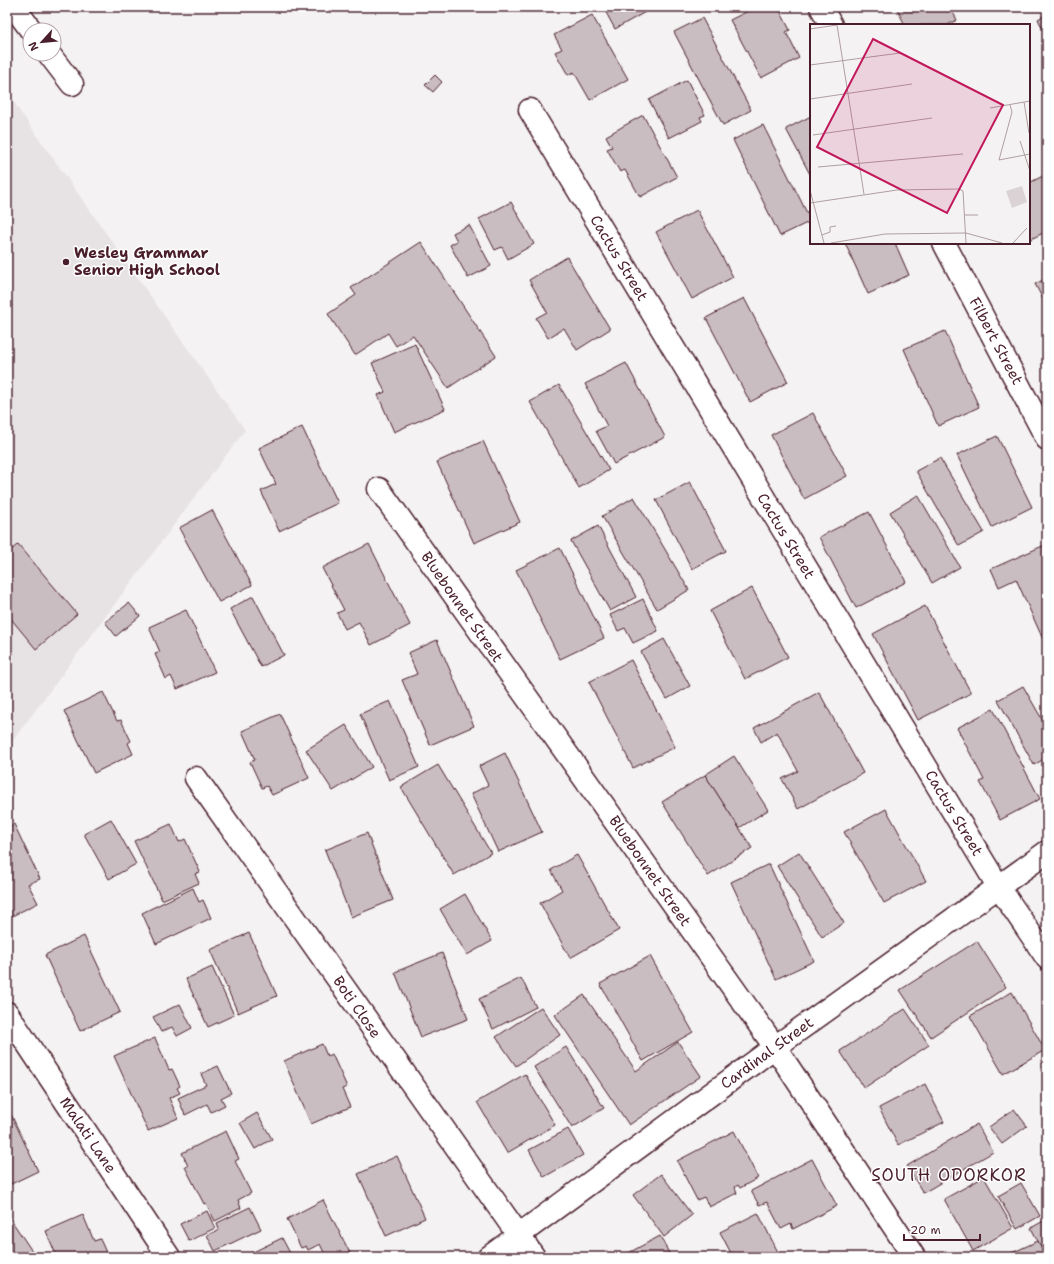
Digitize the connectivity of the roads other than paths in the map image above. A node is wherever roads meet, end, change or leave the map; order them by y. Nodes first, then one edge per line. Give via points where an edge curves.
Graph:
1 (14, 7) edge
2 (821, 7) edge
3 (25, 22) edge
4 (830, 24) edge
5 (55, 62) edge
6 (72, 84) dead end
7 (530, 110) dead end
8 (945, 244) edge
9 (1047, 439) edge
10 (379, 489) dead end
11 (196, 778) dead end
12 (1047, 852) edge
13 (998, 886) junction
14 (1047, 958) edge
15 (7, 1012) edge
16 (775, 1047) junction
17 (518, 1235) junction
18 (169, 1257) edge
19 (489, 1257) edge
20 (534, 1257) edge
21 (914, 1257) edge

1 - 3 street
2 - 4 street
5 - 6 street
7 - 13 street, Cactus Street
8 - 9 street, Filbert Street
10 - 16 street, Bluebonnet Street
11 - 17 street, Boti Close
12 - 13 street, Cardinal Street
13 - 14 street, Cactus Street
13 - 16 street, Cardinal Street
15 - 18 street, Malati Lane
16 - 17 street, Cardinal Street
16 - 21 street, Bluebonnet Street
17 - 19 street, Cardinal Street
17 - 20 street, Boti Close

